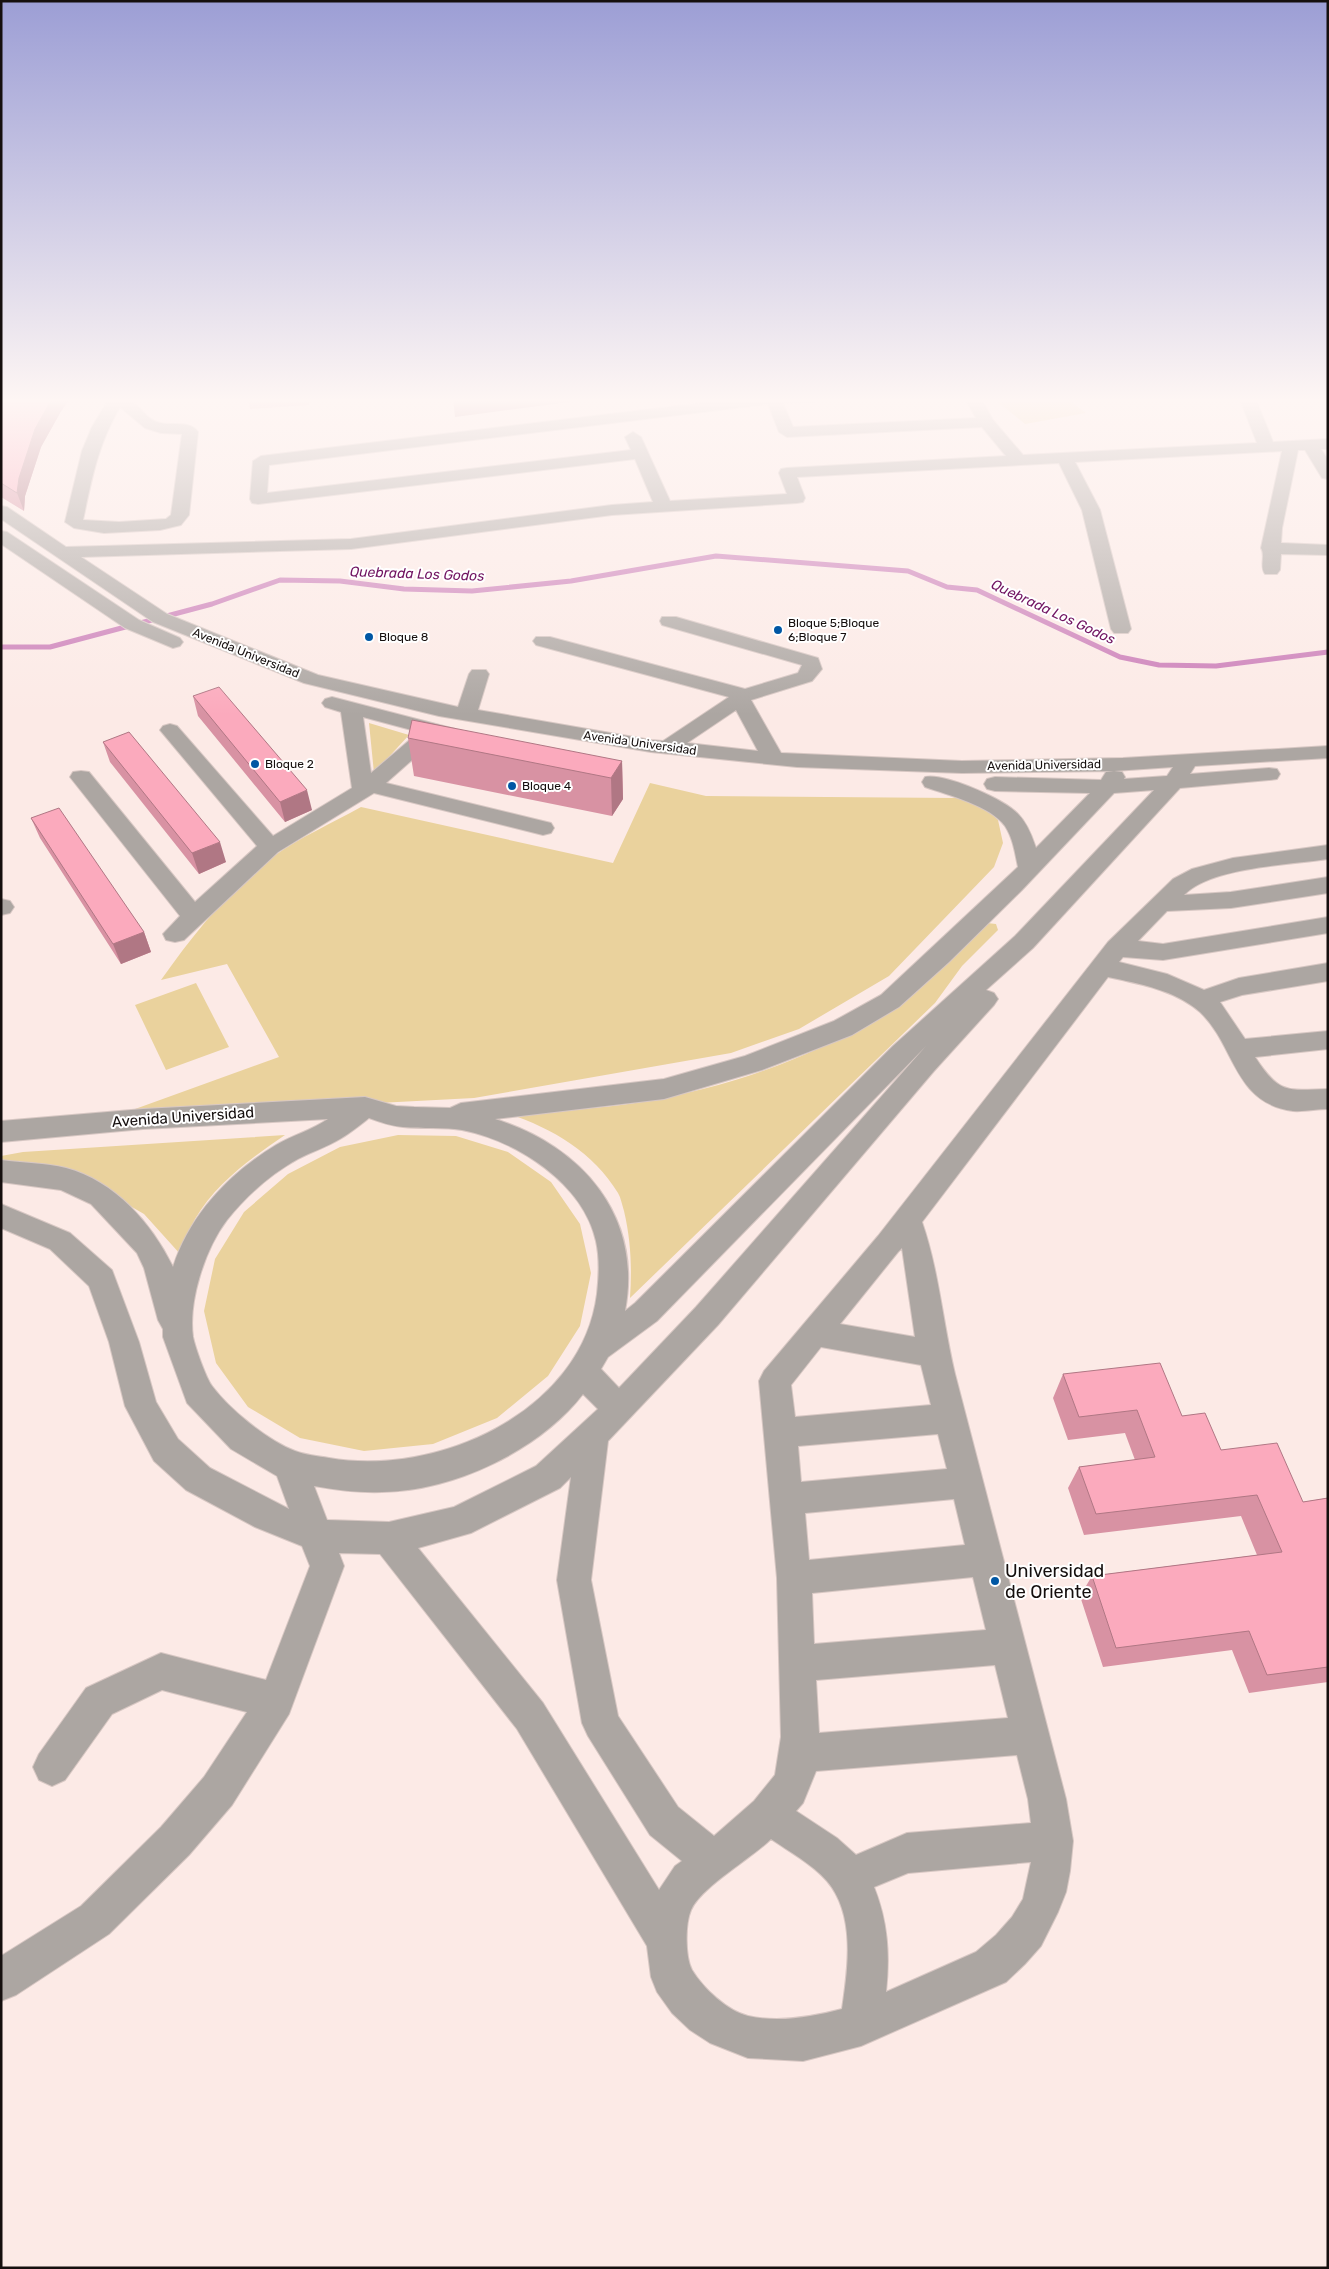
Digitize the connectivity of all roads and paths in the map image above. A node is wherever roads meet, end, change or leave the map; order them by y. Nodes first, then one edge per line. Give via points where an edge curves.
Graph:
1 (78, 503) edge
2 (181, 503) edge
3 (662, 503) edge
4 (725, 503) edge
5 (1087, 503) edge
6 (1279, 503) edge
7 (664, 507) junction
8 (1, 511) edge
9 (1, 536) edge
10 (1270, 548) junction
11 (1328, 550) edge
12 (62, 552) junction
13 (1271, 570) dead end
14 (669, 621) dead end
15 (1121, 629) dead end
16 (543, 641) dead end
17 (479, 674) dead end
18 (742, 697) junction
19 (351, 708) junction
20 (466, 715) junction
21 (170, 730) dead end
22 (432, 731) junction
23 (471, 737) edge
24 (666, 748) junction
25 (559, 750) edge
26 (1328, 752) edge
27 (773, 758) junction
28 (1189, 760) junction
29 (1123, 764) junction
30 (1328, 771) edge
31 (82, 776) dead end
32 (1174, 781) junction
33 (933, 782) junction
34 (364, 786) junction
35 (1108, 787) junction
36 (543, 828) dead end
37 (270, 847) junction
38 (1328, 852) edge
39 (1030, 868) junction
40 (1328, 885) edge
41 (1161, 904) junction
42 (194, 917) junction
43 (1328, 925) edge
44 (175, 934) dead end
45 (1024, 942) junction
46 (1110, 957) junction
47 (1328, 972) edge
48 (1200, 1000) junction
49 (1328, 1040) edge
50 (1239, 1049) junction
51 (1328, 1099) edge
52 (365, 1107) junction
53 (431, 1117) junction
54 (1, 1132) edge
55 (1, 1170) edge
56 (1, 1215) edge
57 (906, 1219) junction
58 (814, 1333) junction
59 (178, 1337) junction
60 (935, 1354) junction
61 (590, 1360) junction
62 (620, 1410) junction
63 (951, 1418) junction
64 (780, 1433) junction
65 (593, 1435) junction
66 (290, 1466) junction
67 (968, 1482) junction
68 (786, 1499) junction
69 (318, 1536) junction
70 (390, 1538) junction
71 (987, 1559) junction
72 (794, 1578) junction
73 (1009, 1646) junction
74 (797, 1664) junction
75 (276, 1701) junction
76 (1031, 1735) junction
77 (799, 1753) junction
78 (52, 1766) dead end
79 (768, 1815) junction
80 (1052, 1841) junction
81 (714, 1861) junction
82 (848, 1878) junction
83 (666, 1940) junction
84 (1, 1980) edge
85 (861, 2025) junction

1 - 2 street via 74,522 85,526 171,523 180,515
3 - 7 street
4 - 7 street
5 - 15 street
6 - 10 street
7 - 12 street via 592,512 351,544
8 - 12 street, Avenida Universidad
9 - 19 street, Avenida Universidad via 132,624 292,691
10 - 11 street
10 - 13 street
12 - 20 street, Avenida Universidad via 160,618 311,679
14 - 18 street via 810,662 812,669 805,677
16 - 18 street
17 - 20 street
18 - 24 street
18 - 27 street
19 - 22 street, Avenida Universidad
19 - 34 street
20 - 24 street, Avenida Universidad
21 - 37 street
22 - 23 street, Avenida Universidad
22 - 34 street
24 - 27 street, Avenida Universidad
25 - 33 street, Avenida Universidad via 774,778
26 - 28 street, Avenida Universidad
27 - 29 street, Avenida Universidad via 962,767
28 - 29 street, Avenida Universidad
28 - 32 street
29 - 35 street
30 - 32 street, Avenida Universidad
31 - 42 street
32 - 35 street, Avenida Universidad
32 - 45 street
33 - 35 street, Avenida Universidad
33 - 39 street via 980,800 1010,818 1023,843
34 - 36 street
34 - 37 street
35 - 39 street
37 - 42 street
38 - 41 street via 1233,865 1200,874 1181,884
39 - 53 street via 890,1001 843,1028 753,1063 664,1089
40 - 41 street via 1231,900
41 - 46 street
42 - 44 street
43 - 46 street via 1163,952
45 - 61 street via 902,1053 646,1312
45 - 62 street via 980,1005 707,1316
46 - 48 street
46 - 57 street
47 - 48 street via 1239,987
48 - 50 street via 1222,1019
49 - 50 street
50 - 51 street via 1263,1090 1269,1094 1293,1101
52 - 53 street, Avenida Universidad via 404,1117
52 - 54 street, Avenida Universidad via 144,1119
52 - 59 street via 330,1132 287,1152 256,1174 216,1213 193,1251 180,1293
53 - 61 street via 467,1121 509,1133 560,1162 582,1185 605,1227 614,1274 610,1308
55 - 59 street via 65,1179 100,1196 147,1245 159,1268
56 - 69 street via 60,1241 101,1279 124,1342 141,1406 166,1450 198,1479 267,1516
57 - 58 street
57 - 60 street via 917,1250
58 - 60 street
58 - 64 street via 774,1381
59 - 66 street via 198,1393 243,1439
60 - 63 street
61 - 62 street
61 - 66 street via 560,1399 531,1423 499,1444 463,1461 384,1477 345,1476
62 - 65 street
63 - 64 street
63 - 67 street
64 - 68 street
65 - 70 street via 548,1477 459,1522
65 - 81 street via 574,1580 602,1723 664,1821
66 - 69 street
67 - 68 street
67 - 71 street
68 - 72 street
69 - 70 street
69 - 75 street via 327,1566
70 - 83 street via 530,1716
71 - 72 street
71 - 73 street
72 - 74 street
73 - 74 street
73 - 76 street
74 - 77 street
75 - 78 street via 161,1671 99,1701
75 - 84 street via 218,1791 175,1841 95,1920
76 - 77 street
76 - 80 street via 1047,1798
77 - 79 street via 797,1770 789,1789
79 - 81 street
79 - 82 street via 842,1867
80 - 82 street via 907,1853
80 - 85 street via 1050,1880 1043,1904 1029,1929 1008,1954 991,1967
81 - 83 street via 689,1880 676,1897
82 - 85 street via 864,1915 868,1938 869,1961
83 - 85 street via 672,1977 687,1998 725,2028 748,2037 803,2040

